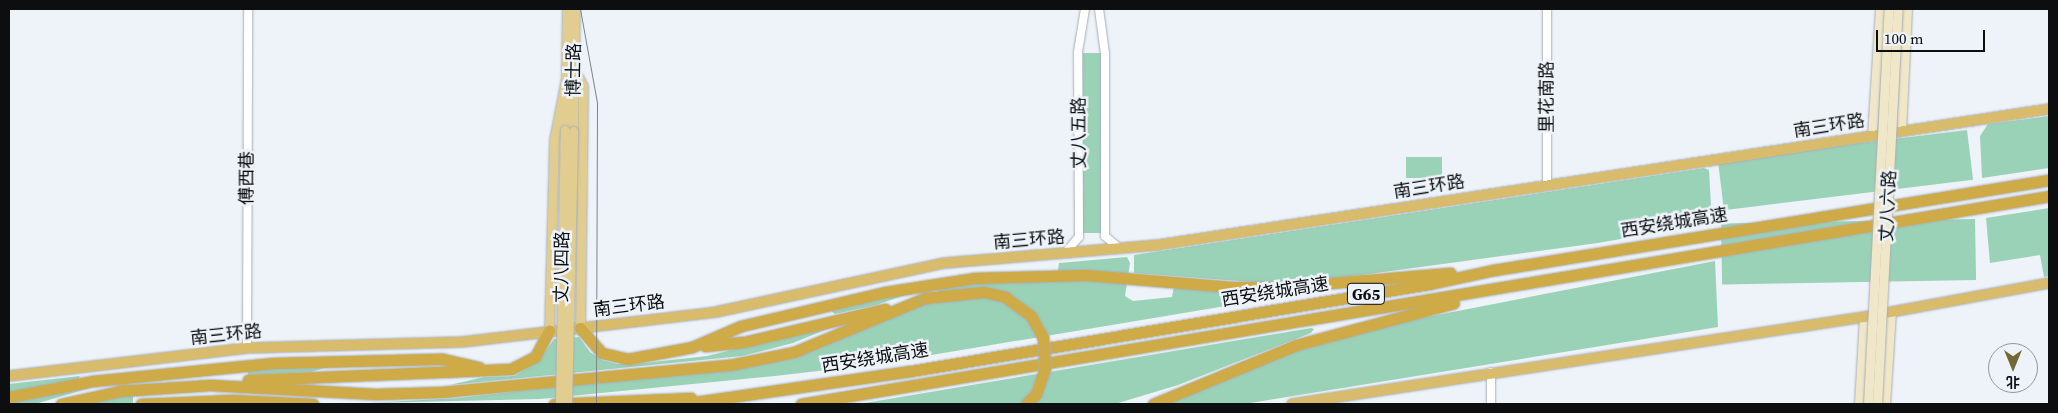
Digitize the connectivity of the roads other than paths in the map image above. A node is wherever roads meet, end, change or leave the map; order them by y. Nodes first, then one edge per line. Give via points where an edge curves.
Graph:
1 (248, 9) edge
2 (567, 9) edge
3 (575, 9) edge
4 (1085, 9) edge
5 (1099, 9) edge
6 (1547, 9) edge
7 (1880, 9) edge
8 (1889, 9) edge
9 (1898, 9) edge
10 (1907, 9) edge
11 (571, 72) junction
12 (2049, 109) edge
13 (569, 130) junction
14 (1901, 131) junction
15 (1872, 136) junction
16 (2049, 180) edge
17 (1547, 185) junction
18 (2049, 196) edge
19 (1120, 249) junction
20 (1065, 253) junction
21 (1494, 270) junction
22 (2049, 283) edge
23 (1499, 290) junction
24 (920, 300) junction
25 (1891, 312) junction
26 (1864, 317) junction
27 (580, 328) junction
28 (549, 331) junction
29 (692, 347) junction
30 (247, 348) junction
31 (495, 371) junction
32 (1491, 372) junction
33 (9, 376) edge
34 (119, 391) junction
35 (758, 394) junction
36 (9, 397) edge
37 (1158, 403) edge
38 (61, 404) edge
39 (144, 404) edge
40 (313, 404) edge
41 (554, 404) edge
42 (560, 404) edge
43 (567, 404) edge
44 (682, 404) edge
45 (801, 404) edge
46 (1026, 404) edge
47 (1292, 404) edge
48 (1490, 404) edge
49 (1860, 404) edge
50 (1868, 404) edge
51 (1877, 404) edge
52 (1885, 404) edge

1 - 30 street, 傅西巷
2 - 11 main road, 博士路
3 - 11 main road, 博士路
4 - 20 street, 丈八五路 via 1078,52 1079,237
5 - 19 street, 丈八五路 via 1105,54 1105,236
6 - 17 street, 里花南路
7 - 15 main road
8 - 50 main road, 丈八六路, bridge
9 - 51 main road, 丈八六路, bridge
10 - 14 main road
11 - 13 main road, 博士路
11 - 27 main road via 583,86
11 - 28 main road via 554,140
12 - 14 highway, 南三环路
13 - 42 main road, 丈八四路, bridge
13 - 43 main road, 丈八四路, bridge
14 - 15 highway, 南三环路
15 - 17 highway, 南三环路
16 - 21 highway, 西安绕城高速 / G65
17 - 19 highway, 南三环路
18 - 23 highway, 西安绕城高速 / G65
19 - 20 highway, 南三环路
20 - 27 highway, 南三环路 via 945,263 716,312
21 - 29 highway via 1281,287 1234,287 1086,275 1006,275 919,285 741,326
21 - 35 highway, 西安绕城高速 / G65 via 1429,284
22 - 25 highway
23 - 37 highway via 1296,345
23 - 45 highway, 西安绕城高速 / G65
24 - 29 highway via 744,342
24 - 34 highway via 802,350 730,365 442,392 368,394 210,385
24 - 46 highway, bridge via 984,292 1005,297 1031,316 1043,338 1045,368 1036,394
25 - 26 highway
25 - 52 main road
26 - 32 highway
26 - 49 main road
27 - 28 highway, 南三环路
27 - 29 highway via 602,353 615,358 642,358
28 - 30 highway, 南三环路 via 462,342
28 - 31 highway via 536,357 524,365
30 - 33 highway, 南三环路
31 - 34 highway via 227,380 162,384
31 - 36 highway via 443,358 274,363 92,381
32 - 47 highway
32 - 48 street
34 - 38 highway
35 - 41 highway
35 - 44 highway, 西安绕城高速 / G65
39 - 40 highway via 232,400

